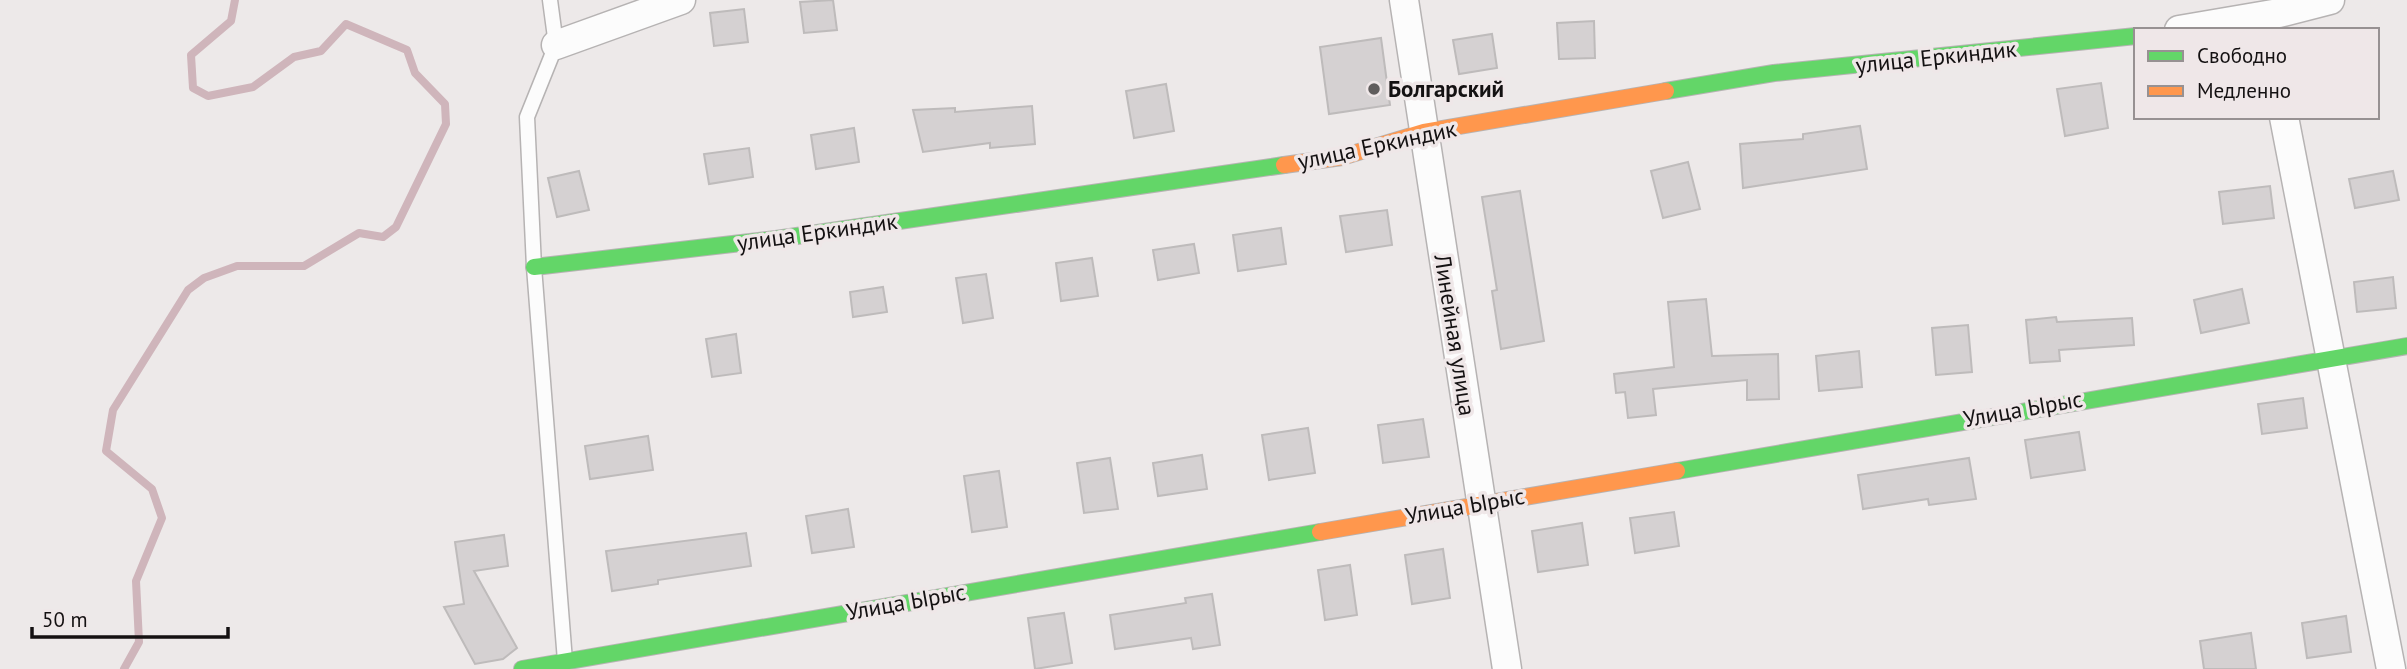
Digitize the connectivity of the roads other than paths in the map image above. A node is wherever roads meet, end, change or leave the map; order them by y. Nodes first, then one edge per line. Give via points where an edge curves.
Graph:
1 (550, 0) edge
2 (681, 0) edge
3 (1404, 0) edge
4 (2330, 0) edge
5 (2265, 15) edge
6 (2190, 28) edge
7 (2134, 36) edge
8 (556, 45) junction
9 (2284, 119) edge
10 (1424, 132) junction
11 (534, 267) junction
12 (2407, 346) edge
13 (2330, 358) junction
14 (1481, 503) junction
15 (565, 665) edge
16 (522, 669) edge
17 (1507, 669) edge
18 (2391, 669) edge

1 - 8 lane
2 - 8 street
3 - 10 street, Линейная улица
4 - 5 street
5 - 6 street
7 - 10 street, улица Еркиндик via 1774,73
8 - 11 lane via 527,117
9 - 13 street
10 - 11 street, улица Еркиндик via 1342,157 776,239
10 - 14 street, Линейная улица
11 - 15 lane
12 - 13 street, Улица Ырыс
13 - 14 street, Улица Ырыс
13 - 18 street
14 - 15 street, Улица Ырыс
14 - 17 street, Линейная улица
15 - 16 street, Улица Ырыс

